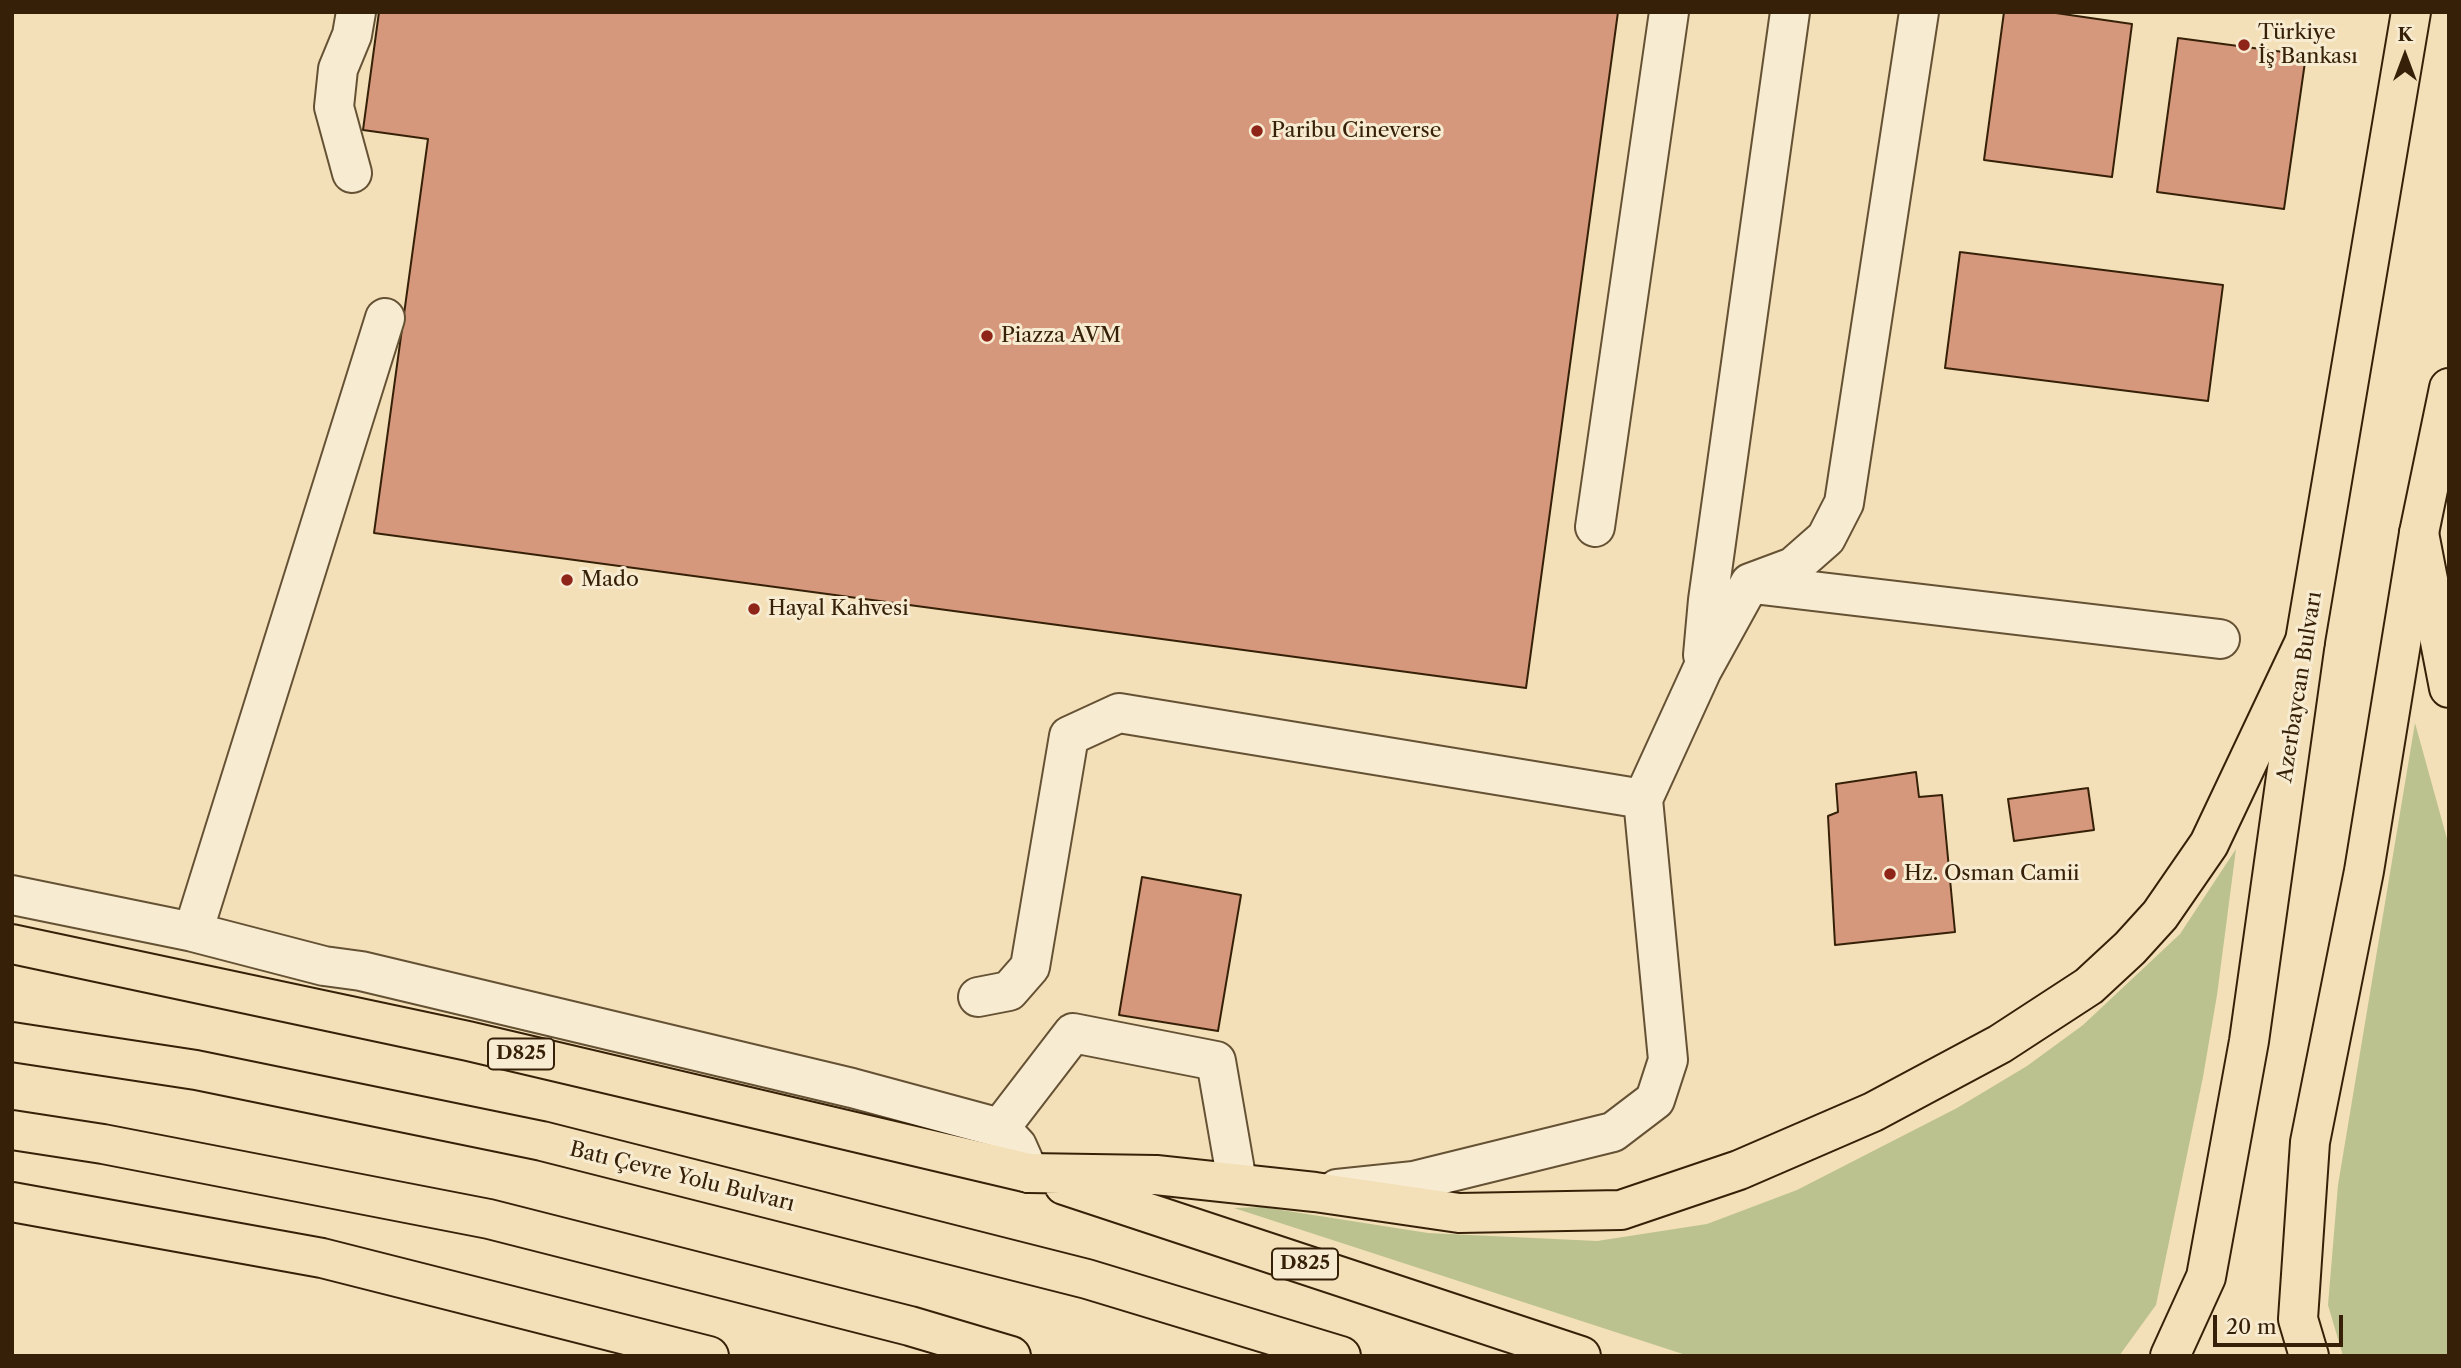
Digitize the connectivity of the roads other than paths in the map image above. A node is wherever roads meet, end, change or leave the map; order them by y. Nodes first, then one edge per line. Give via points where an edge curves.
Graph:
1 (356, 12) edge
2 (1669, 12) edge
3 (1790, 12) edge
4 (1919, 12) edge
5 (2411, 12) edge
6 (352, 173) dead end
7 (385, 318) dead end
8 (2449, 388) edge
9 (1595, 527) dead end
10 (2419, 533) junction
11 (1750, 583) junction
12 (2220, 639) dead end
13 (2305, 641) junction
14 (1702, 670) junction
15 (2449, 688) edge
16 (1643, 799) junction
17 (12, 895) edge
18 (193, 932) junction
19 (12, 944) edge
20 (978, 997) dead end
21 (12, 1042) edge
22 (1000, 1128) junction
23 (12, 1130) edge
24 (1029, 1173) junction
25 (1237, 1182) junction
26 (1315, 1192) junction
27 (12, 1202) edge
28 (709, 1356) edge
29 (1011, 1356) edge
30 (1340, 1356) edge
31 (1581, 1356) edge
32 (2170, 1356) edge
33 (2309, 1356) edge

1 - 6 street via 338,69 334,107
2 - 9 street
3 - 14 street
4 - 11 street via 1844,503 1826,538 1793,567
5 - 13 main road, Azerbaycan Bulvarı
7 - 18 street
8 - 10 main road
10 - 15 main road
10 - 33 main road via 2364,871 2310,1142 2298,1319
11 - 12 street
11 - 14 street
13 - 26 main road via 2209,844 2160,915 2089,986 2000,1044 1849,1123 1739,1170 1621,1210 1459,1213
13 - 32 main road, Azerbaycan Bulvarı via 2249,1041 2206,1277
14 - 16 street
16 - 20 street via 1119,713 1069,736 1030,967 1009,991
16 - 26 street via 1668,1060 1655,1100 1613,1132 1547,1150 1413,1181
17 - 18 street
18 - 22 street via 852,1088
19 - 24 main road, D825 via 468,1041
21 - 30 main road, Batı Çevre Yolu Bulvarı via 196,1069 542,1142 1087,1279
22 - 24 street via 1017,1146
22 - 25 street via 1073,1033 1216,1061
23 - 29 main road via 489,1219 897,1322
24 - 25 main road
24 - 31 main road, D825
25 - 26 main road
27 - 28 main road via 322,1258

